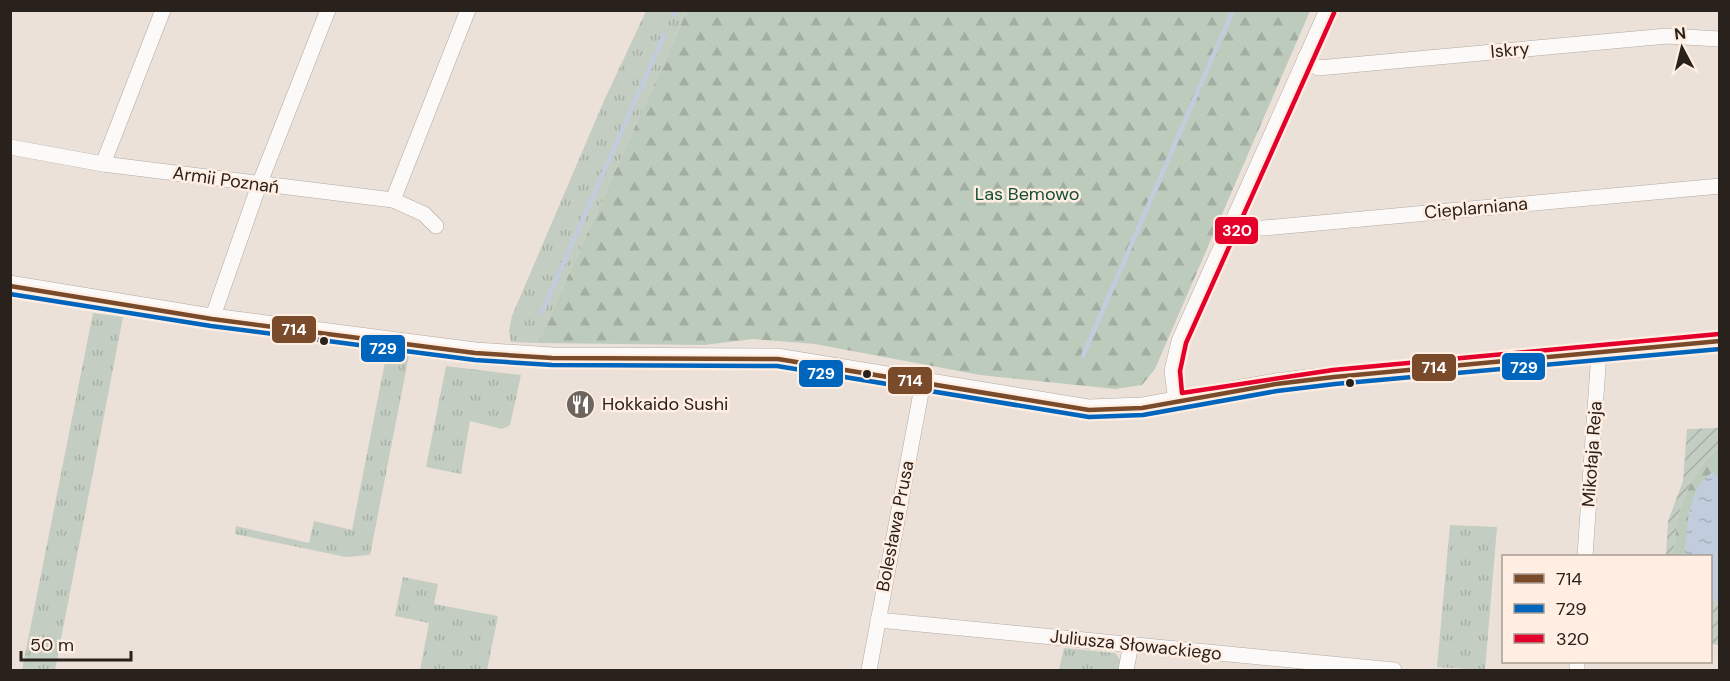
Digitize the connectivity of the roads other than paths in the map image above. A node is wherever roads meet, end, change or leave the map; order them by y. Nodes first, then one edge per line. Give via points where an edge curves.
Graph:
1 (163, 10) edge
2 (328, 10) edge
3 (468, 10) edge
4 (1327, 10) edge
5 (1719, 39) edge
6 (1305, 58) junction
7 (10, 147) edge
8 (103, 164) junction
9 (259, 185) junction
10 (1719, 186) edge
11 (393, 200) junction
12 (1235, 219) junction
13 (436, 226) dead end
14 (10, 286) edge
15 (212, 319) junction
16 (1719, 341) edge
17 (1599, 352) junction
18 (923, 382) junction
19 (1176, 402) junction
20 (1585, 555) edge
21 (878, 620) junction
22 (1131, 644) junction
23 (1351, 668) edge
24 (868, 670) edge
25 (1126, 670) edge
26 (1394, 670) edge

1 - 8 street
2 - 9 street
3 - 11 street
4 - 6 street
5 - 6 street, Iskry via 1667,36 1318,68
6 - 12 street
7 - 8 street, Armii Poznań
8 - 9 street, Armii Poznań
9 - 11 street, Armii Poznań
9 - 15 street
10 - 12 street, Cieplarniana via 1264,228 1251,228
11 - 13 street, Armii Poznań via 424,214
12 - 19 street via 1173,358
14 - 15 street
15 - 18 street via 475,353 552,358 778,359
16 - 17 street
17 - 19 street via 1276,384
17 - 20 street, Mikołaja Reja
18 - 19 street via 1089,410 1122,410
18 - 21 street, Bolesława Prusa
21 - 22 street, Juliusza Słowackiego
21 - 24 street, Bolesława Prusa
22 - 23 street, Juliusza Słowackiego
22 - 25 street
23 - 26 street, Juliusza Słowackiego

